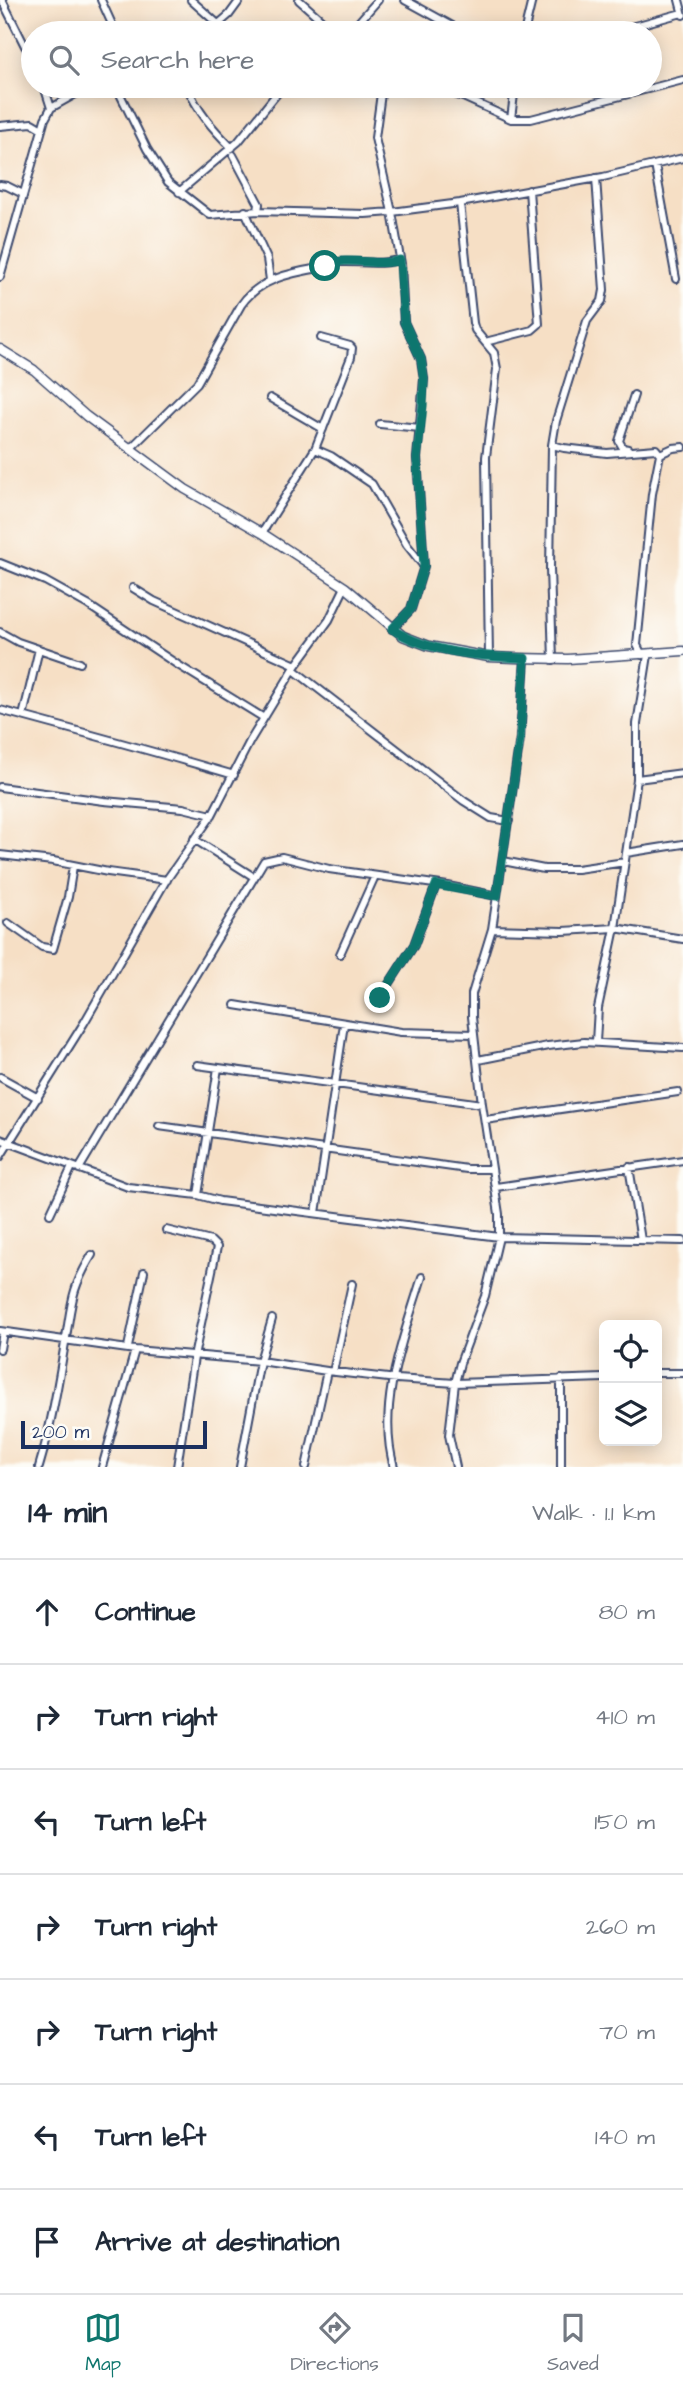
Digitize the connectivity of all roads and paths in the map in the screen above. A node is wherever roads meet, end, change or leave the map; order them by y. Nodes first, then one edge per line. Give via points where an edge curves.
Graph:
1 (2, 0) edge
2 (101, 0) edge
3 (191, 0) edge
4 (240, 0) edge
5 (299, 0) edge
6 (378, 0) edge
7 (405, 0) edge
8 (531, 0) edge
9 (679, 0) edge
10 (683, 14) edge
11 (111, 21) edge
12 (215, 21) edge
13 (223, 21) edge
14 (323, 21) edge
15 (360, 21) edge
16 (443, 21) edge
17 (527, 21) edge
18 (656, 21) edge
19 (21, 38) edge
20 (683, 80) edge
21 (662, 85) edge
22 (48, 98) edge
23 (69, 98) edge
24 (122, 98) edge
25 (192, 98) edge
26 (274, 98) edge
27 (380, 98) edge
28 (465, 98) edge
29 (514, 98) edge
30 (614, 98) edge
31 (51, 108) junction
32 (511, 118) junction
33 (0, 126) edge
34 (42, 129) junction
35 (232, 151) junction
36 (683, 158) edge
37 (654, 165) junction
38 (596, 178) junction
39 (0, 185) edge
40 (529, 190) junction
41 (179, 192) junction
42 (23, 194) junction
43 (460, 203) junction
44 (245, 211) junction
45 (258, 211) junction
46 (392, 212) junction
47 (400, 260) junction
48 (0, 276) edge
49 (676, 279) dead end
50 (270, 281) junction
51 (321, 338) dead end
52 (485, 342) junction
53 (0, 349) edge
54 (634, 395) dead end
55 (270, 398) dead end
56 (380, 424) dead end
57 (420, 428) junction
58 (323, 429) junction
59 (552, 445) junction
60 (683, 447) edge
61 (131, 448) junction
62 (315, 449) junction
63 (634, 450) junction
64 (660, 454) junction
65 (262, 534) junction
66 (0, 563) edge
67 (424, 566) junction
68 (345, 587) junction
69 (134, 588) dead end
70 (392, 629) junction
71 (0, 632) edge
72 (39, 649) junction
73 (683, 651) edge
74 (645, 655) junction
75 (489, 657) junction
76 (525, 658) junction
77 (553, 660) junction
78 (80, 663) dead end
79 (295, 668) junction
80 (0, 710) edge
81 (23, 716) junction
82 (264, 718) junction
83 (683, 773) edge
84 (234, 775) junction
85 (637, 779) junction
86 (0, 787) edge
87 (212, 814) junction
88 (509, 821) junction
89 (194, 839) junction
90 (683, 844) edge
91 (0, 855) edge
92 (625, 858) junction
93 (503, 861) junction
94 (73, 866) junction
95 (375, 876) junction
96 (254, 877) junction
97 (167, 880) junction
98 (436, 885) junction
99 (497, 896) junction
100 (8, 923) dead end
101 (615, 928) junction
102 (492, 929) junction
103 (683, 939) edge
104 (340, 954) dead end
105 (380, 998) dead end
106 (235, 1006) dead end
107 (344, 1024) junction
108 (474, 1034) junction
109 (596, 1042) junction
110 (683, 1048) edge
111 (478, 1060) junction
112 (197, 1065) dead end
113 (218, 1069) junction
114 (0, 1077) edge
115 (337, 1085) junction
116 (678, 1092) dead end
117 (38, 1098) junction
118 (482, 1104) junction
119 (485, 1120) junction
120 (159, 1126) dead end
121 (208, 1134) junction
122 (0, 1139) edge
123 (10, 1143) junction
124 (327, 1150) junction
125 (0, 1157) edge
126 (683, 1160) edge
127 (629, 1167) junction
128 (75, 1168) junction
129 (492, 1169) junction
130 (496, 1187) junction
131 (198, 1195) junction
132 (316, 1213) junction
133 (50, 1214) dead end
134 (166, 1230) dead end
135 (499, 1237) junction
136 (641, 1240) junction
137 (683, 1241) edge
138 (92, 1255) dead end
139 (144, 1272) dead end
140 (422, 1278) dead end
141 (352, 1284) dead end
142 (272, 1319) dead end
143 (1, 1331) edge
144 (66, 1341) junction
145 (0, 1349) edge
146 (132, 1349) junction
147 (194, 1357) junction
148 (260, 1361) junction
149 (330, 1372) junction
150 (662, 1373) edge
151 (683, 1373) edge
152 (392, 1378) junction
153 (599, 1378) edge
154 (561, 1379) junction
155 (455, 1383) junction
156 (39, 1467) edge
157 (102, 1467) edge
158 (177, 1467) edge
159 (240, 1467) edge
160 (306, 1467) edge
161 (394, 1467) edge
162 (456, 1467) edge
163 (561, 1467) edge

1 - 19 street
2 - 11 street
3 - 12 street
4 - 13 street
5 - 14 street
6 - 15 street
7 - 16 street
8 - 17 street
9 - 10 street
10 - 18 street
20 - 21 street
22 - 31 street
23 - 31 street
24 - 41 street via 147,149
25 - 35 street
26 - 35 street
27 - 46 street via 375,138
28 - 32 street
29 - 32 street
30 - 32 street via 531,118
31 - 34 street
33 - 34 street via 33,123
34 - 42 street
35 - 41 street
35 - 45 street via 259,204
36 - 37 street
37 - 38 street
37 - 49 street
38 - 40 street
38 - 59 street via 604,290 602,301 587,321
39 - 42 street
40 - 43 street
40 - 52 street via 539,324
41 - 44 street via 210,215
42 - 48 street
43 - 46 street
43 - 52 street via 472,323
44 - 45 street
44 - 50 street via 267,259
45 - 46 street
46 - 47 street
47 - 50 street via 337,262
47 - 57 street via 404,322 421,359 424,379
50 - 61 street via 246,297 197,383
51 - 58 street via 352,348
52 - 75 street via 494,353 497,369 486,457
53 - 61 street via 34,370
54 - 63 street via 619,441 623,448
55 - 58 street
56 - 57 street
57 - 67 street via 417,458
58 - 62 street
59 - 63 street via 607,453
59 - 77 street
60 - 64 street
61 - 65 street via 185,489
62 - 65 street
62 - 67 street via 372,484
63 - 64 street via 656,449
64 - 74 street via 637,645
65 - 68 street
66 - 82 street via 88,605
67 - 70 street via 411,609
68 - 70 street
68 - 79 street via 329,620
69 - 79 street
70 - 75 street via 429,646
71 - 72 street
72 - 78 street
72 - 81 street
73 - 74 street
74 - 77 street
74 - 85 street via 637,724
75 - 76 street
76 - 77 street
76 - 88 street
79 - 82 street
79 - 88 street via 464,802 491,818
80 - 81 street
81 - 84 street
82 - 84 street
83 - 85 street
84 - 87 street
85 - 92 street
86 - 87 street
87 - 89 street
88 - 93 street
89 - 96 street
89 - 97 street
90 - 92 street
91 - 94 street
92 - 93 street via 577,869 544,870
92 - 101 street
93 - 99 street
94 - 97 street
94 - 100 street via 53,949 42,947
95 - 96 street via 282,857 264,861
95 - 98 street
95 - 104 street
96 - 128 street
97 - 117 street
98 - 99 street
98 - 105 street via 414,945
99 - 102 street
101 - 102 street
101 - 103 street
101 - 109 street via 598,1007
102 - 108 street via 472,994
106 - 107 street
107 - 108 street via 401,1032
107 - 115 street
108 - 111 street
109 - 110 street
109 - 111 street
111 - 118 street
112 - 113 street
113 - 115 street
113 - 121 street
114 - 117 street
115 - 118 street
115 - 124 street
116 - 119 street
117 - 123 street
118 - 119 street
119 - 129 street
120 - 121 street
121 - 124 street
121 - 131 street
122 - 123 street
123 - 125 street
123 - 128 street
124 - 129 street
124 - 132 street
126 - 127 street
127 - 130 street
127 - 136 street
128 - 131 street via 128,1187
128 - 133 street
129 - 130 street
130 - 135 street
131 - 132 street
132 - 135 street
134 - 147 street via 211,1241 217,1247
135 - 136 street
135 - 155 street via 485,1296
136 - 137 street
138 - 144 street via 71,1299
139 - 146 street
140 - 152 street
141 - 149 street
142 - 148 street
143 - 144 street
143 - 145 street
144 - 146 street
144 - 156 street
146 - 147 street
146 - 157 street
147 - 148 street
147 - 158 street
148 - 149 street
148 - 159 street
149 - 152 street
149 - 160 street
150 - 151 street
152 - 155 street
152 - 161 street via 389,1417
153 - 154 street
154 - 155 street
154 - 163 street
155 - 162 street via 449,1435

